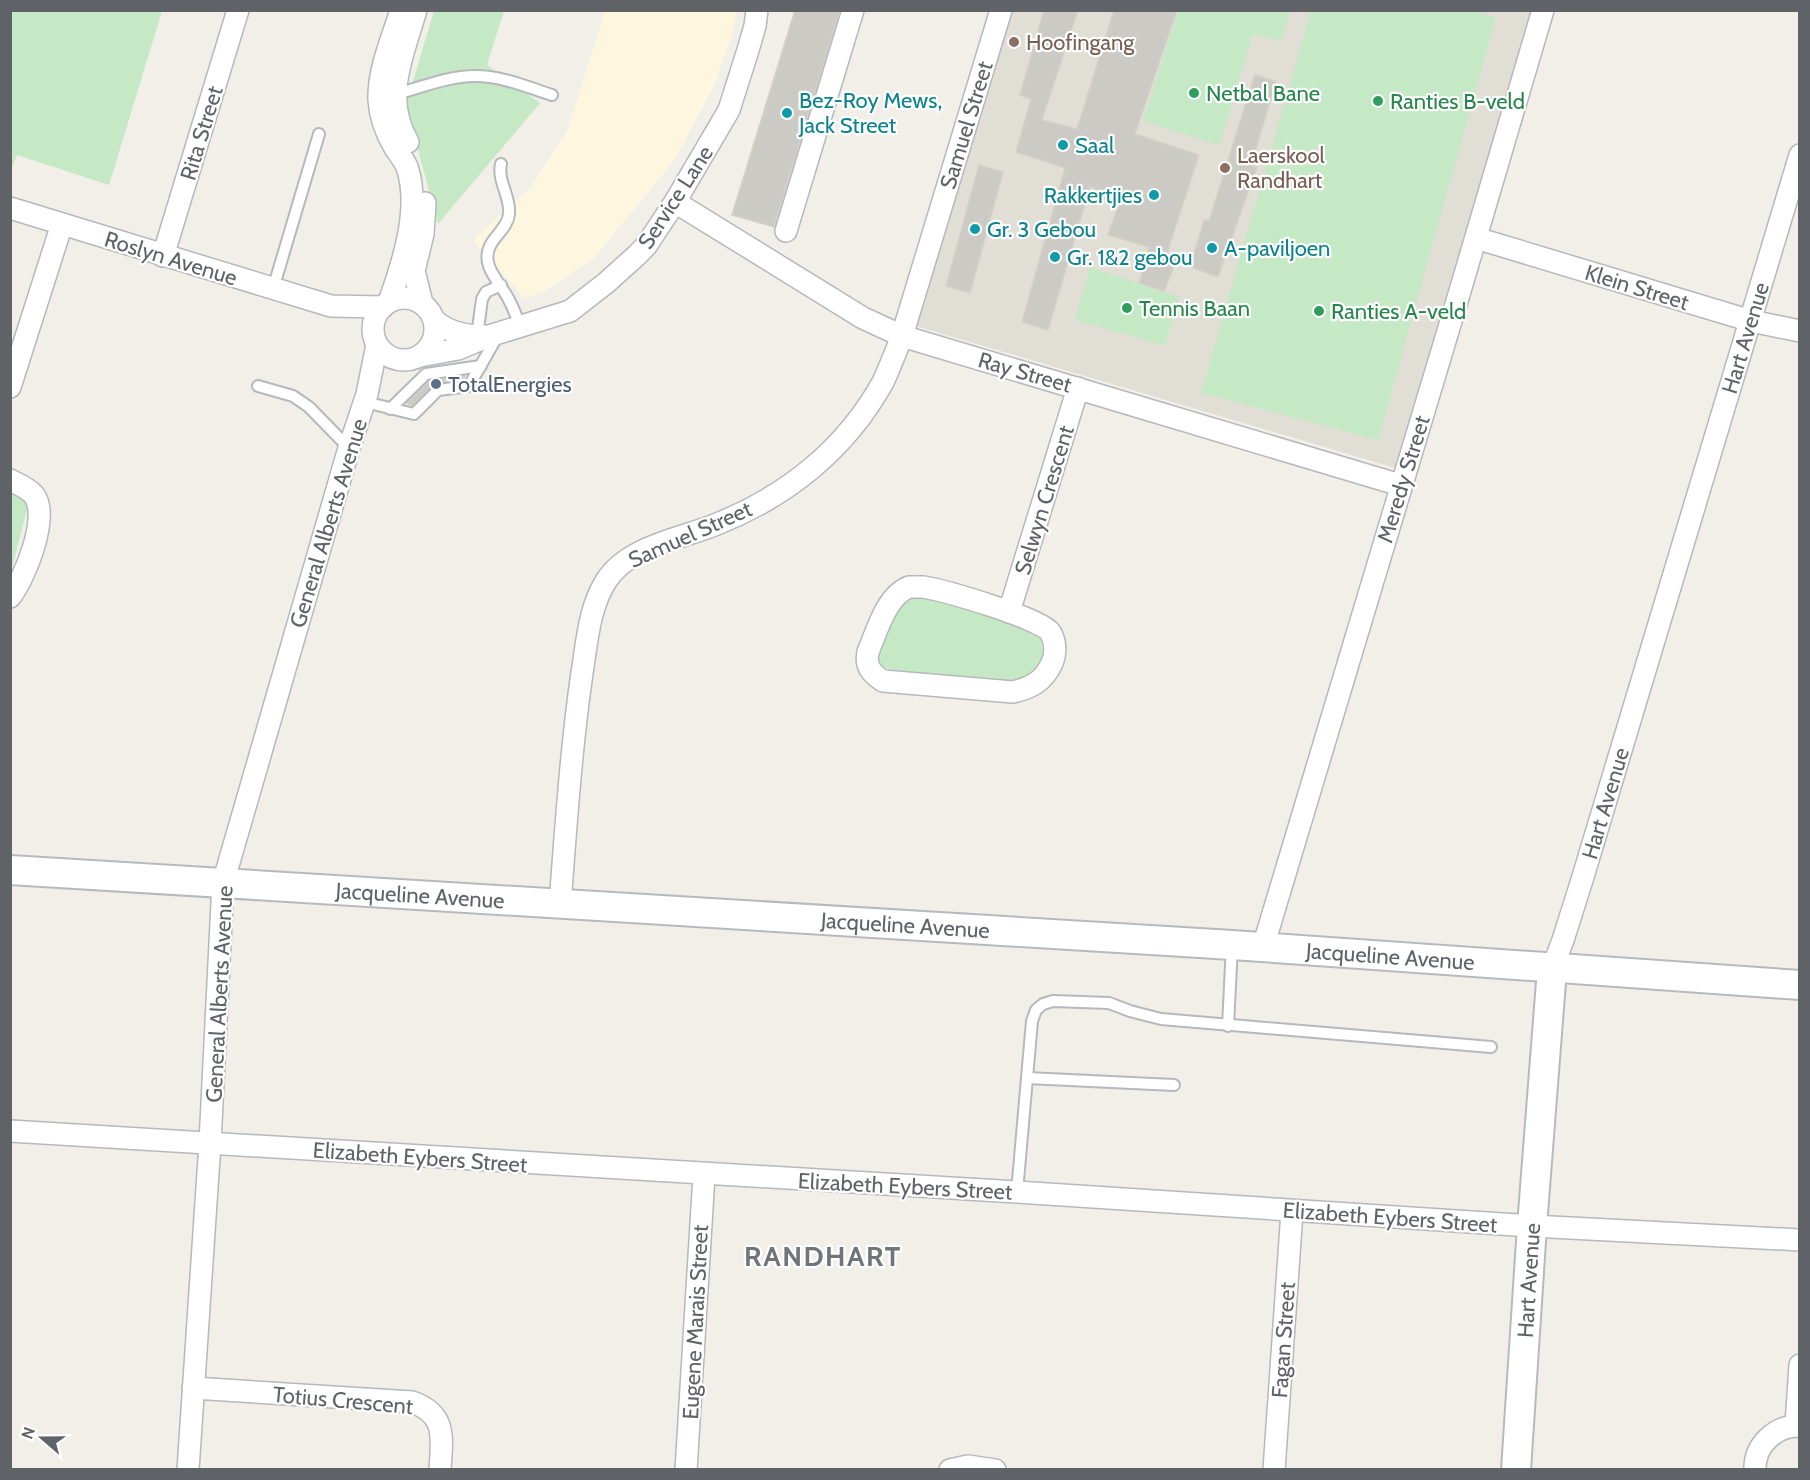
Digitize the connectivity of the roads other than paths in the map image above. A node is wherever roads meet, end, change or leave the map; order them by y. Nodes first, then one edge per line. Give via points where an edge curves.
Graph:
1 (238, 10) edge
2 (401, 10) edge
3 (416, 10) edge
4 (757, 10) edge
5 (853, 10) edge
6 (1001, 10) edge
7 (1543, 10) edge
8 (552, 95) dead end
9 (387, 97) junction
10 (319, 134) dead end
11 (1800, 155) edge
12 (501, 164) dead end
13 (675, 202) junction
14 (10, 208) edge
15 (62, 224) junction
16 (786, 231) dead end
17 (1476, 238) junction
18 (163, 256) junction
19 (501, 285) junction
20 (273, 288) junction
21 (422, 303) junction
22 (386, 304) junction
23 (332, 306) junction
24 (435, 321) junction
25 (1751, 321) junction
26 (520, 326) junction
27 (1800, 331) edge
28 (488, 335) junction
29 (902, 336) junction
30 (375, 339) junction
31 (416, 362) junction
32 (481, 366) junction
33 (258, 386) dead end
34 (10, 387) edge
35 (1078, 388) junction
36 (438, 390) junction
37 (366, 398) junction
38 (390, 409) junction
39 (349, 448) junction
40 (10, 480) edge
41 (1400, 484) junction
42 (10, 597) edge
43 (1009, 612) junction
44 (10, 870) edge
45 (223, 883) junction
46 (560, 904) junction
47 (1232, 945) junction
48 (1263, 947) junction
49 (1552, 969) junction
50 (1800, 985) edge
51 (1228, 1026) junction
52 (1491, 1047) dead end
53 (1027, 1078) junction
54 (1174, 1085) dead end
55 (10, 1131) edge
56 (210, 1143) junction
57 (704, 1175) junction
58 (1017, 1192) junction
59 (1292, 1211) junction
60 (1532, 1226) junction
61 (1800, 1240) edge
62 (1800, 1365) edge
63 (193, 1388) junction
64 (1798, 1425) edge
65 (188, 1470) edge
66 (440, 1470) edge
67 (686, 1470) edge
68 (950, 1470) edge
69 (995, 1470) edge
70 (1274, 1470) edge
71 (1516, 1470) edge
72 (1755, 1470) edge

1 - 18 street, Rita Street
2 - 9 street via 381,76
3 - 9 street via 398,76
4 - 13 street, Service Lane via 729,110
5 - 16 street
6 - 29 street, Samuel Street
7 - 17 street, Meredy Street
8 - 9 lane via 510,81 475,76
9 - 21 street via 395,107 423,176 423,234 414,271
9 - 22 street via 385,125 406,166 412,194 404,256
10 - 20 lane
11 - 25 street, Hart Avenue
12 - 19 lane via 509,215 489,246 487,259 490,272
13 - 26 street, Service Lane via 646,246 606,283 570,311
13 - 29 street, Ray Street via 863,318
14 - 15 street, Roslyn Avenue
15 - 18 street, Roslyn Avenue
15 - 34 street
17 - 25 street, Klein Street
17 - 41 street, Meredy Street
18 - 20 street, Roslyn Avenue
19 - 26 lane
19 - 28 lane via 486,292 482,299
20 - 23 street, Roslyn Avenue
21 - 22 street via 406,298
21 - 24 street
22 - 23 street
22 - 30 street via 375,318
23 - 30 street
24 - 28 street via 448,330
24 - 31 street via 430,347
25 - 27 street, Klein Street
25 - 49 street, Hart Avenue
26 - 28 street, Service Lane
28 - 31 street, Service Lane
28 - 32 lane
29 - 35 street, Ray Street
29 - 46 street, Samuel Street via 883,381 861,416 837,446 804,476 769,499 718,524 630,556 606,581 591,618 572,739
30 - 31 street via 384,353
30 - 37 street, General Alberts Avenue
31 - 32 lane
31 - 36 lane
31 - 37 street via 379,379
31 - 38 lane
32 - 36 lane via 469,386
33 - 39 lane via 293,396
35 - 41 street, Ray Street
35 - 43 street, Selwyn Crescent
36 - 38 lane via 413,415
37 - 38 lane
37 - 39 street, General Alberts Avenue
39 - 45 street, General Alberts Avenue
40 - 42 street via 34,495 39,514 28,566
41 - 48 street, Meredy Street
43 - 43 street via 1043,626 1053,640 1055,650 1047,673 1028,689 1000,692 894,683 883,681 868,668 868,652 886,612 894,598 909,587
44 - 45 street, Jacqueline Avenue
45 - 46 street, Jacqueline Avenue
45 - 56 street, General Alberts Avenue
46 - 47 street, Jacqueline Avenue
47 - 48 street, Jacqueline Avenue
47 - 51 lane
48 - 49 street, Jacqueline Avenue
49 - 50 street, Jacqueline Avenue
49 - 60 street, Hart Avenue
51 - 52 lane
51 - 53 lane via 1161,1019 1101,1001 1053,1001 1036,1010 1032,1021
53 - 54 lane
53 - 58 lane
55 - 56 street, Elizabeth Eybers Street
56 - 57 street, Elizabeth Eybers Street
56 - 63 street, General Alberts Avenue
57 - 58 street, Elizabeth Eybers Street
57 - 67 street, Eugene Marais Street
58 - 59 street, Elizabeth Eybers Street
59 - 60 street, Elizabeth Eybers Street
59 - 70 street, Fagan Street
60 - 61 street, Elizabeth Eybers Street
60 - 71 street, Hart Avenue
62 - 64 street
63 - 65 street, General Alberts Avenue
63 - 66 street, Totius Crescent via 412,1402 433,1413 439,1422
64 - 72 street via 1768,1437 1760,1449
68 - 69 street via 968,1466

